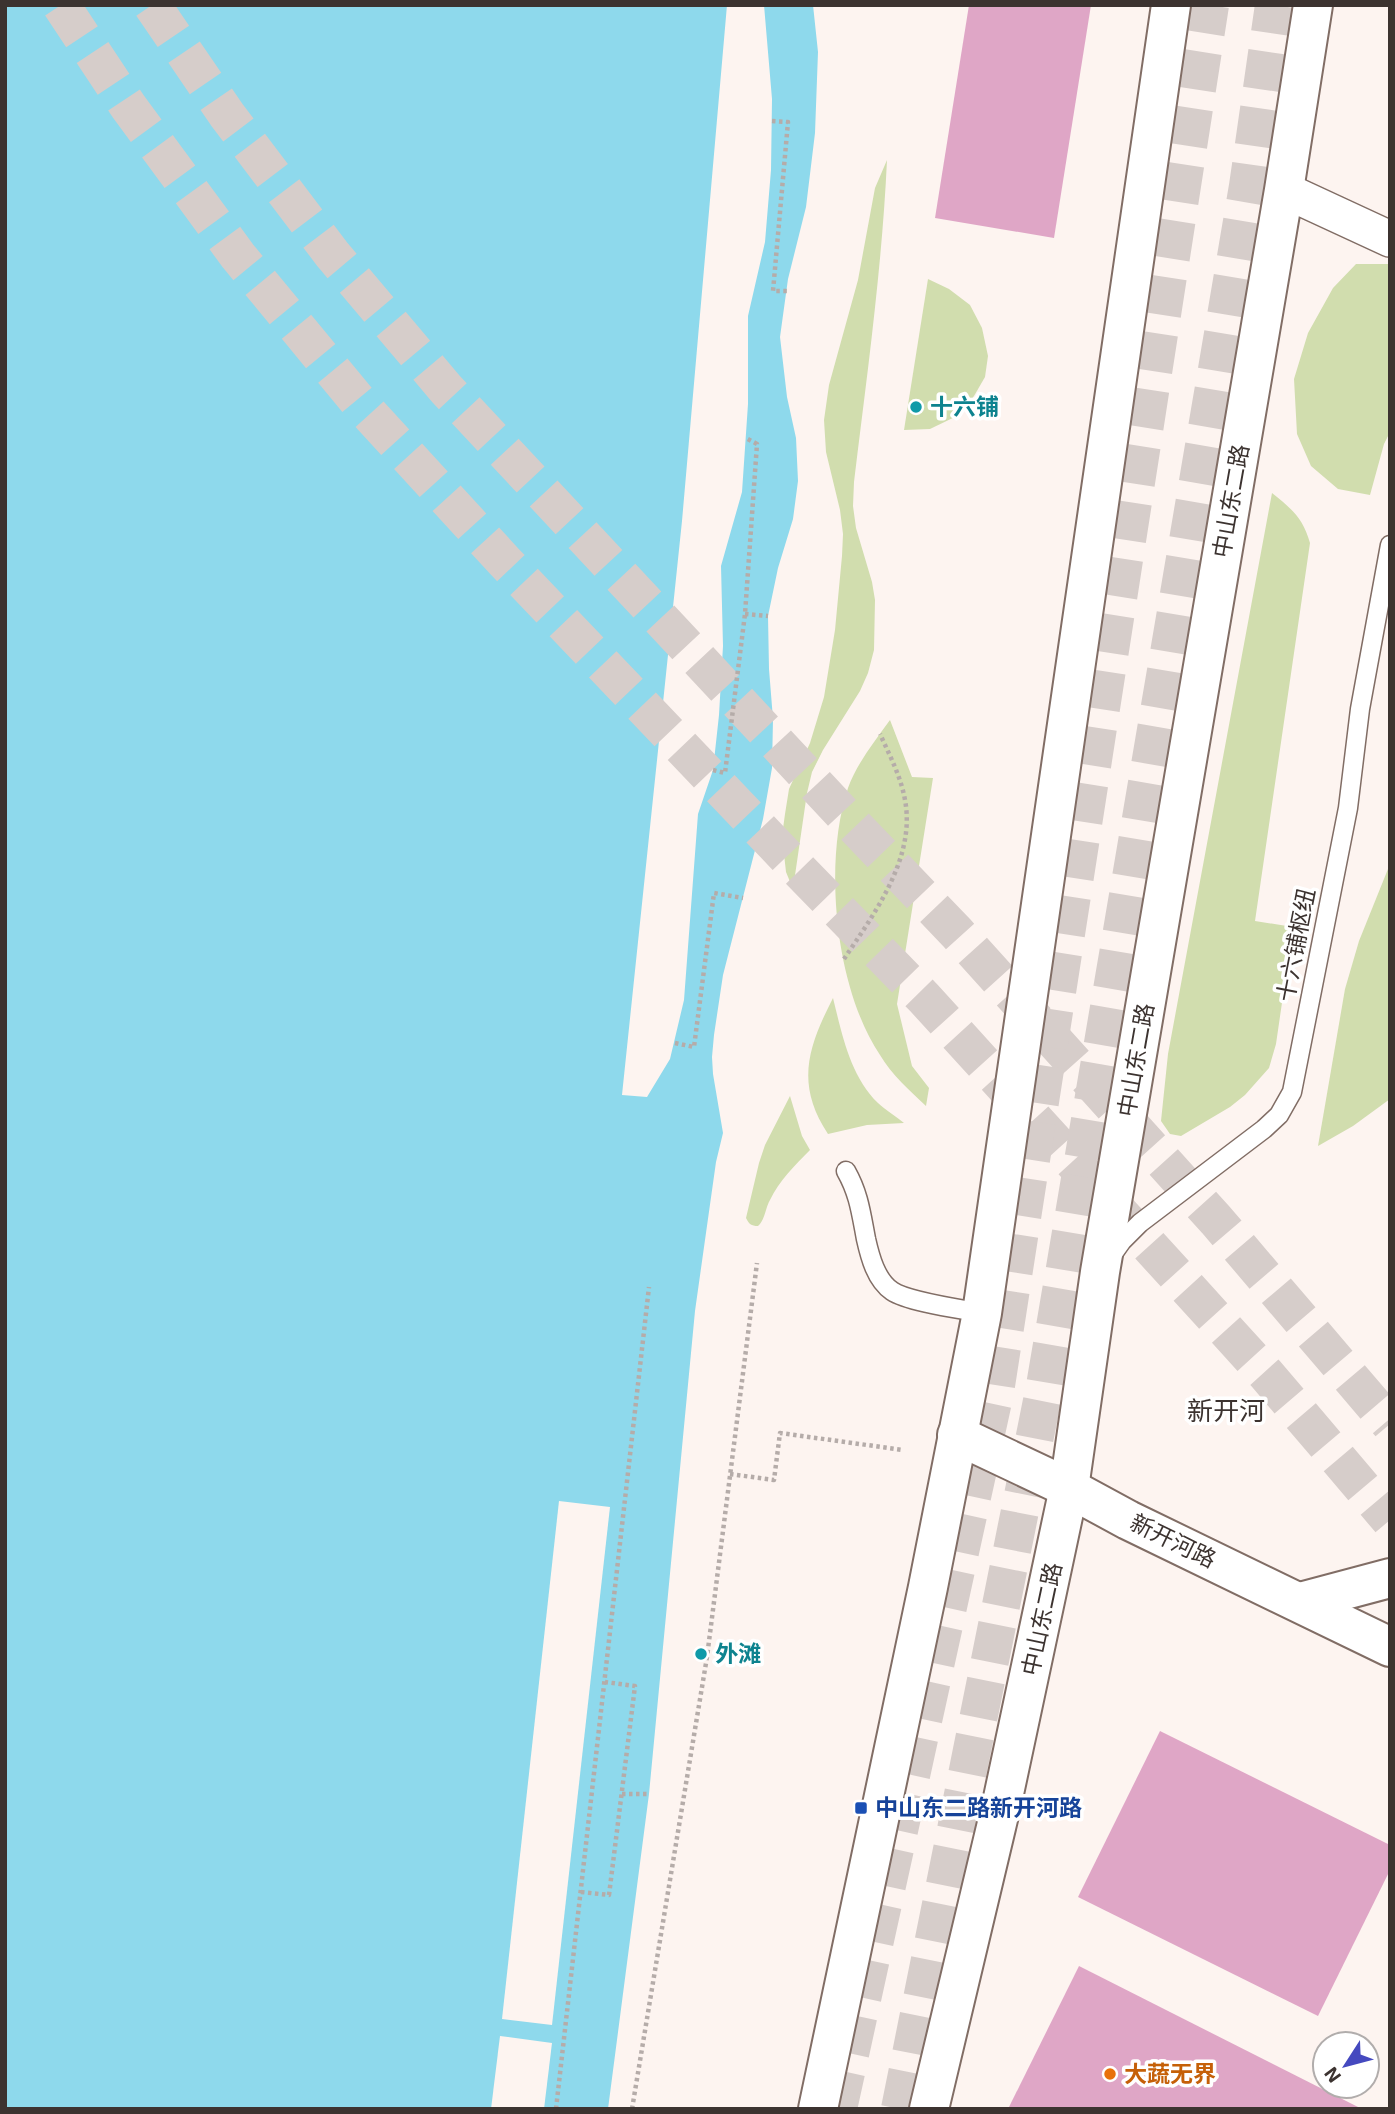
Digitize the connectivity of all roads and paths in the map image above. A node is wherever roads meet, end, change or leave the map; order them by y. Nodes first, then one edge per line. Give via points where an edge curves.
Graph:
1 (1171, 5) edge
2 (1312, 5) edge
3 (772, 121) dead end
4 (1284, 190) junction
5 (1390, 239) edge
6 (787, 291) dead end
7 (746, 438) dead end
8 (1390, 545) edge
9 (745, 614) junction
10 (768, 616) dead end
11 (880, 734) dead end
12 (713, 770) dead end
13 (743, 898) dead end
14 (844, 959) dead end
15 (675, 1042) dead end
16 (846, 1171) dead end
17 (757, 1263) dead end
18 (1100, 1272) junction
19 (649, 1287) dead end
20 (982, 1313) junction
21 (957, 1435) junction
22 (903, 1450) dead end
23 (730, 1474) junction
24 (1069, 1488) junction
25 (1390, 1578) edge
26 (1300, 1602) junction
27 (1390, 1647) edge
28 (605, 1682) junction
29 (621, 1794) junction
30 (649, 1794) dead end
31 (581, 1892) junction
32 (556, 2109) edge
33 (632, 2109) edge
34 (818, 2109) edge
35 (929, 2109) edge

1 - 20 main road
2 - 4 main road, 中山东二路
3 - 6 path via 788,122 773,291
4 - 5 street
4 - 18 main road, 中山东二路
7 - 9 path via 757,444
8 - 18 lane, 十六铺枢纽 via 1360,709 1348,808 1292,1092 1279,1115 1264,1129 1140,1223
9 - 10 path
9 - 12 path via 725,773
11 - 14 path via 896,767 907,826 889,887
13 - 15 path via 714,892 694,1047
16 - 20 lane via 861,1207 869,1253 878,1275 891,1290
17 - 23 path
18 - 24 main road, 中山东二路
19 - 28 path
20 - 21 main road
21 - 24 main road, 新开河路
21 - 34 main road
22 - 23 path via 780,1433 774,1480
23 - 33 path via 707,1657
24 - 26 main road, 新开河路
24 - 35 main road, 中山东二路 via 1003,1798
25 - 26 main road
26 - 27 main road, 新开河路
28 - 29 path via 635,1686
28 - 31 path
29 - 30 path
29 - 31 path via 609,1895
31 - 32 path

